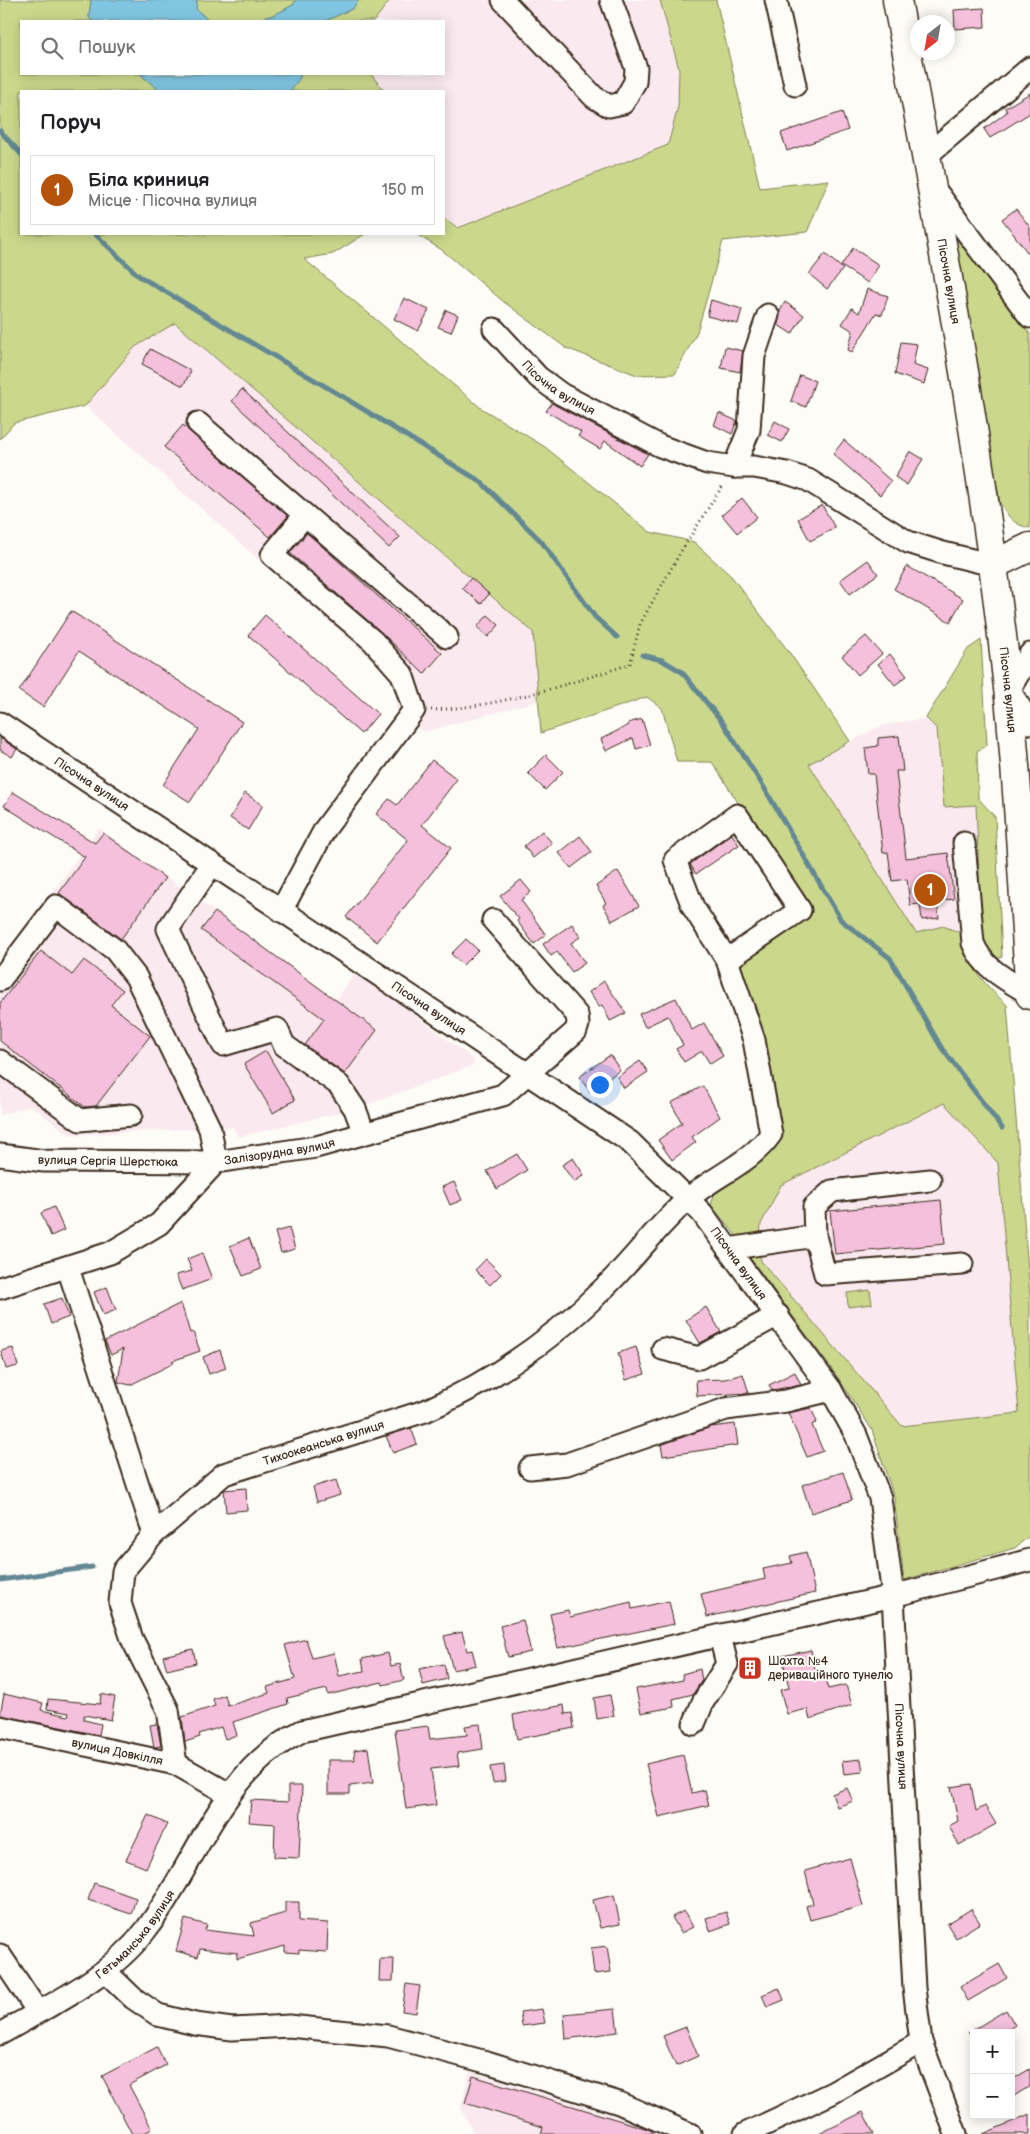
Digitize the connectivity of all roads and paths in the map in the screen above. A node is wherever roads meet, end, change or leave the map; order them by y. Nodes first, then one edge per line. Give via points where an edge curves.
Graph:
1 (503, 0) edge
2 (612, 0) edge
3 (776, 0) edge
4 (897, 0) edge
5 (1030, 68) edge
6 (795, 85) dead end
7 (926, 156) junction
8 (933, 187) junction
9 (768, 315) dead end
10 (1030, 317) edge
11 (494, 329) dead end
12 (198, 423) dead end
13 (734, 467) junction
14 (305, 515) junction
15 (1030, 547) edge
16 (993, 566) junction
17 (447, 637) dead end
18 (1030, 654) edge
19 (1009, 690) junction
20 (414, 710) junction
21 (0, 723) edge
22 (1030, 723) edge
23 (964, 843) dead end
24 (212, 864) junction
25 (281, 911) junction
26 (493, 920) dead end
27 (727, 960) junction
28 (0, 980) edge
29 (1030, 994) edge
30 (0, 1061) edge
31 (526, 1074) junction
32 (131, 1115) dead end
33 (364, 1133) junction
34 (0, 1155) edge
35 (216, 1162) junction
36 (930, 1180) dead end
37 (688, 1198) junction
38 (816, 1236) junction
39 (728, 1248) junction
40 (962, 1264) dead end
41 (68, 1268) junction
42 (0, 1288) edge
43 (778, 1315) junction
44 (663, 1349) dead end
45 (832, 1390) junction
46 (530, 1468) dead end
47 (154, 1534) junction
48 (1030, 1560) edge
49 (893, 1596) junction
50 (720, 1636) junction
51 (694, 1724) dead end
52 (0, 1727) edge
53 (176, 1764) junction
54 (230, 1794) junction
55 (0, 1955) edge
56 (105, 1971) junction
57 (38, 2012) junction
58 (0, 2034) edge
59 (921, 2042) junction
60 (690, 2134) edge
61 (745, 2134) edge
62 (956, 2134) edge

1 - 2 street via 594,97 609,106 623,103 636,75
3 - 6 street
4 - 7 main road, Пісочна вулиця
5 - 7 street
7 - 8 main road, Пісочна вулиця
8 - 10 street
8 - 16 main road, Пісочна вулиця
9 - 13 street via 754,356 749,430
11 - 13 street, Пісочна вулиця via 538,377 561,394 660,446 707,463
12 - 14 street
13 - 16 street, Пісочна вулиця via 754,467 808,480 908,542
13 - 20 path via 640,624 630,664 563,686 459,708
14 - 17 street
14 - 20 street via 272,555 373,641 402,674
15 - 16 main road
16 - 19 main road, Пісочна вулиця
18 - 19 street
19 - 22 street
19 - 29 main road, Пісочна вулиця
20 - 25 street via 325,829
21 - 24 street, Пісочна вулиця
23 - 29 street via 976,952 996,972
24 - 25 street, Пісочна вулиця
24 - 33 street via 168,929 223,1046 277,1029 284,1045 339,1085 355,1109
25 - 31 street, Пісочна вулиця
26 - 31 street, Залізорудна вулиця via 577,1015 576,1030
27 - 27 street, Тихоокеанська вулиця via 693,907 675,860 737,815 800,910
27 - 37 street, Тихоокеанська вулиця via 754,1040 771,1134 762,1147
28 - 35 street via 56,906 115,950 136,977 210,1130
30 - 32 street via 80,1120
31 - 33 street, Залізорудна вулиця via 504,1095
31 - 37 street, Пісочна вулиця via 630,1142
33 - 35 street, Залізорудна вулиця via 316,1147
34 - 35 street, вулиця Сергія Шерстюка via 44,1161
35 - 41 street, Залізорудна вулиця via 159,1224 110,1253
36 - 38 street via 832,1191 814,1207
37 - 39 street, Пісочна вулиця
37 - 47 street, Тихоокеанська вулиця via 606,1287 555,1333 513,1364 425,1411 224,1474
38 - 39 street
38 - 40 street via 826,1274
39 - 43 street, Пісочна вулиця
41 - 42 street, Залізорудна вулиця
41 - 47 street
43 - 44 street via 699,1358
43 - 45 street, Пісочна вулиця
45 - 46 street via 786,1401 726,1409 567,1464
45 - 49 street, Пісочна вулиця via 856,1434 880,1498
47 - 53 street, Тихоокеанська вулиця via 123,1571 120,1603 132,1639 168,1710
48 - 49 street, Гетьманська вулиця
49 - 50 street, Гетьманська вулиця
49 - 59 street, Пісочна вулиця via 914,1988
50 - 51 street via 727,1664 703,1702
50 - 54 street, Гетьманська вулиця via 302,1731 271,1749
52 - 53 street, вулиця Довкілля
53 - 54 street, вулиця Довкілля
54 - 56 street, Гетьманська вулиця via 145,1930
55 - 57 street
56 - 57 street, Гетьманська вулиця
56 - 60 street via 133,1998 158,2014 232,2029 289,2026 388,2036 619,2103
57 - 58 street, Гетьманська вулиця
59 - 61 street via 832,2093
59 - 62 street, Пісочна вулиця

